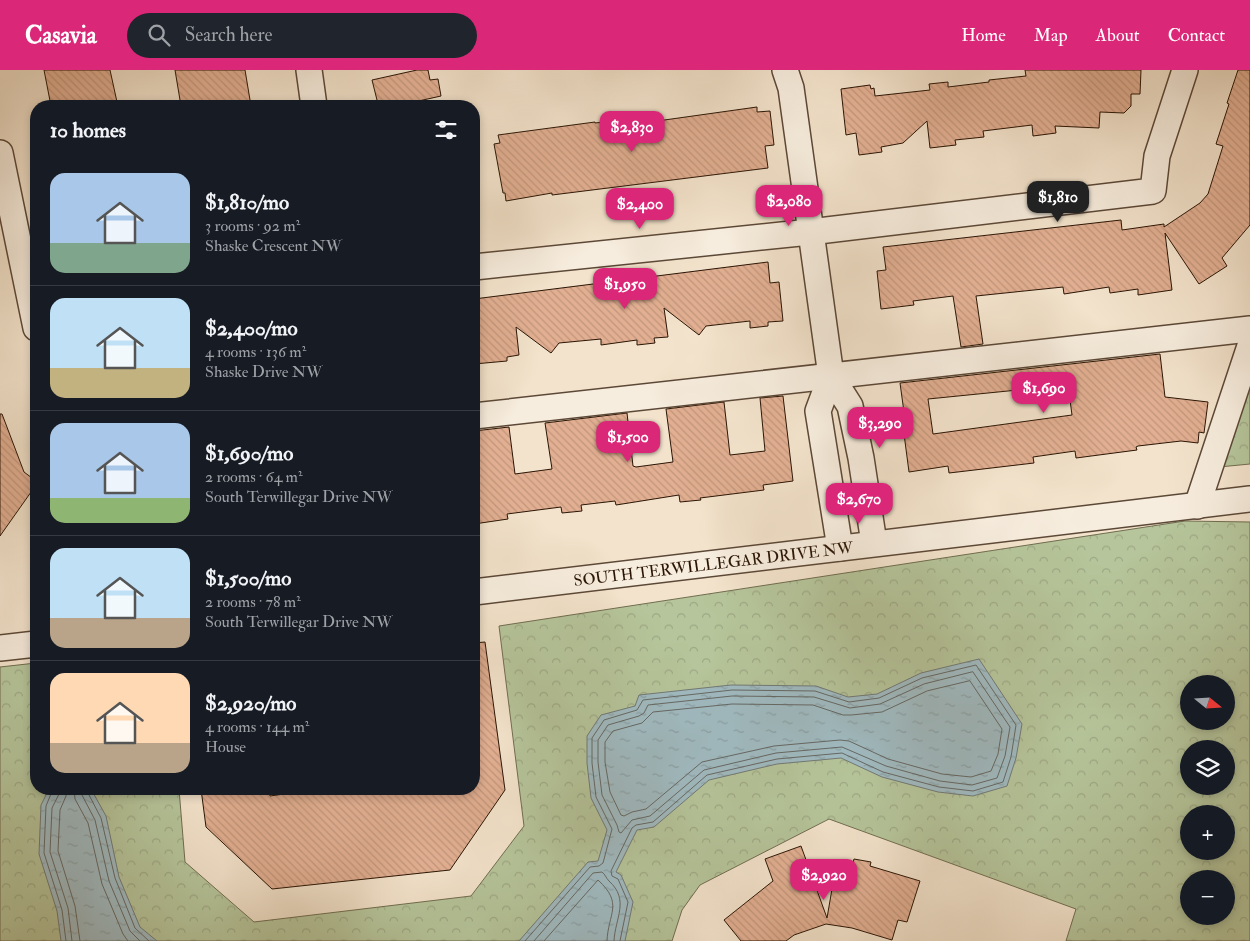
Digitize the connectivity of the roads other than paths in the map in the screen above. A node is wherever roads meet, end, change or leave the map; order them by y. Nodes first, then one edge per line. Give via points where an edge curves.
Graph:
1 (308, 70) edge
2 (785, 70) edge
3 (1185, 70) edge
4 (313, 100) edge
5 (0, 153) edge
6 (810, 232) junction
7 (480, 266) edge
8 (30, 296) edge
9 (1250, 329) edge
10 (1250, 346) edge
11 (831, 376) junction
12 (480, 415) edge
13 (1250, 499) edge
14 (1197, 506) junction
15 (874, 543) junction
16 (840, 548) junction
17 (480, 591) edge
18 (30, 645) edge
19 (0, 648) edge

1 - 4 street
2 - 6 street via 791,88
3 - 6 street via 1157,156 1153,191
5 - 8 street
6 - 7 street
6 - 11 street
9 - 11 street
10 - 14 street
11 - 12 street
11 - 15 street via 850,406
11 - 16 street via 818,411
13 - 14 street, SOUTH TERWILLEGAR DRIVE NW
14 - 15 street, SOUTH TERWILLEGAR DRIVE NW
15 - 16 street, SOUTH TERWILLEGAR DRIVE NW
16 - 17 street, SOUTH TERWILLEGAR DRIVE NW
18 - 19 street

